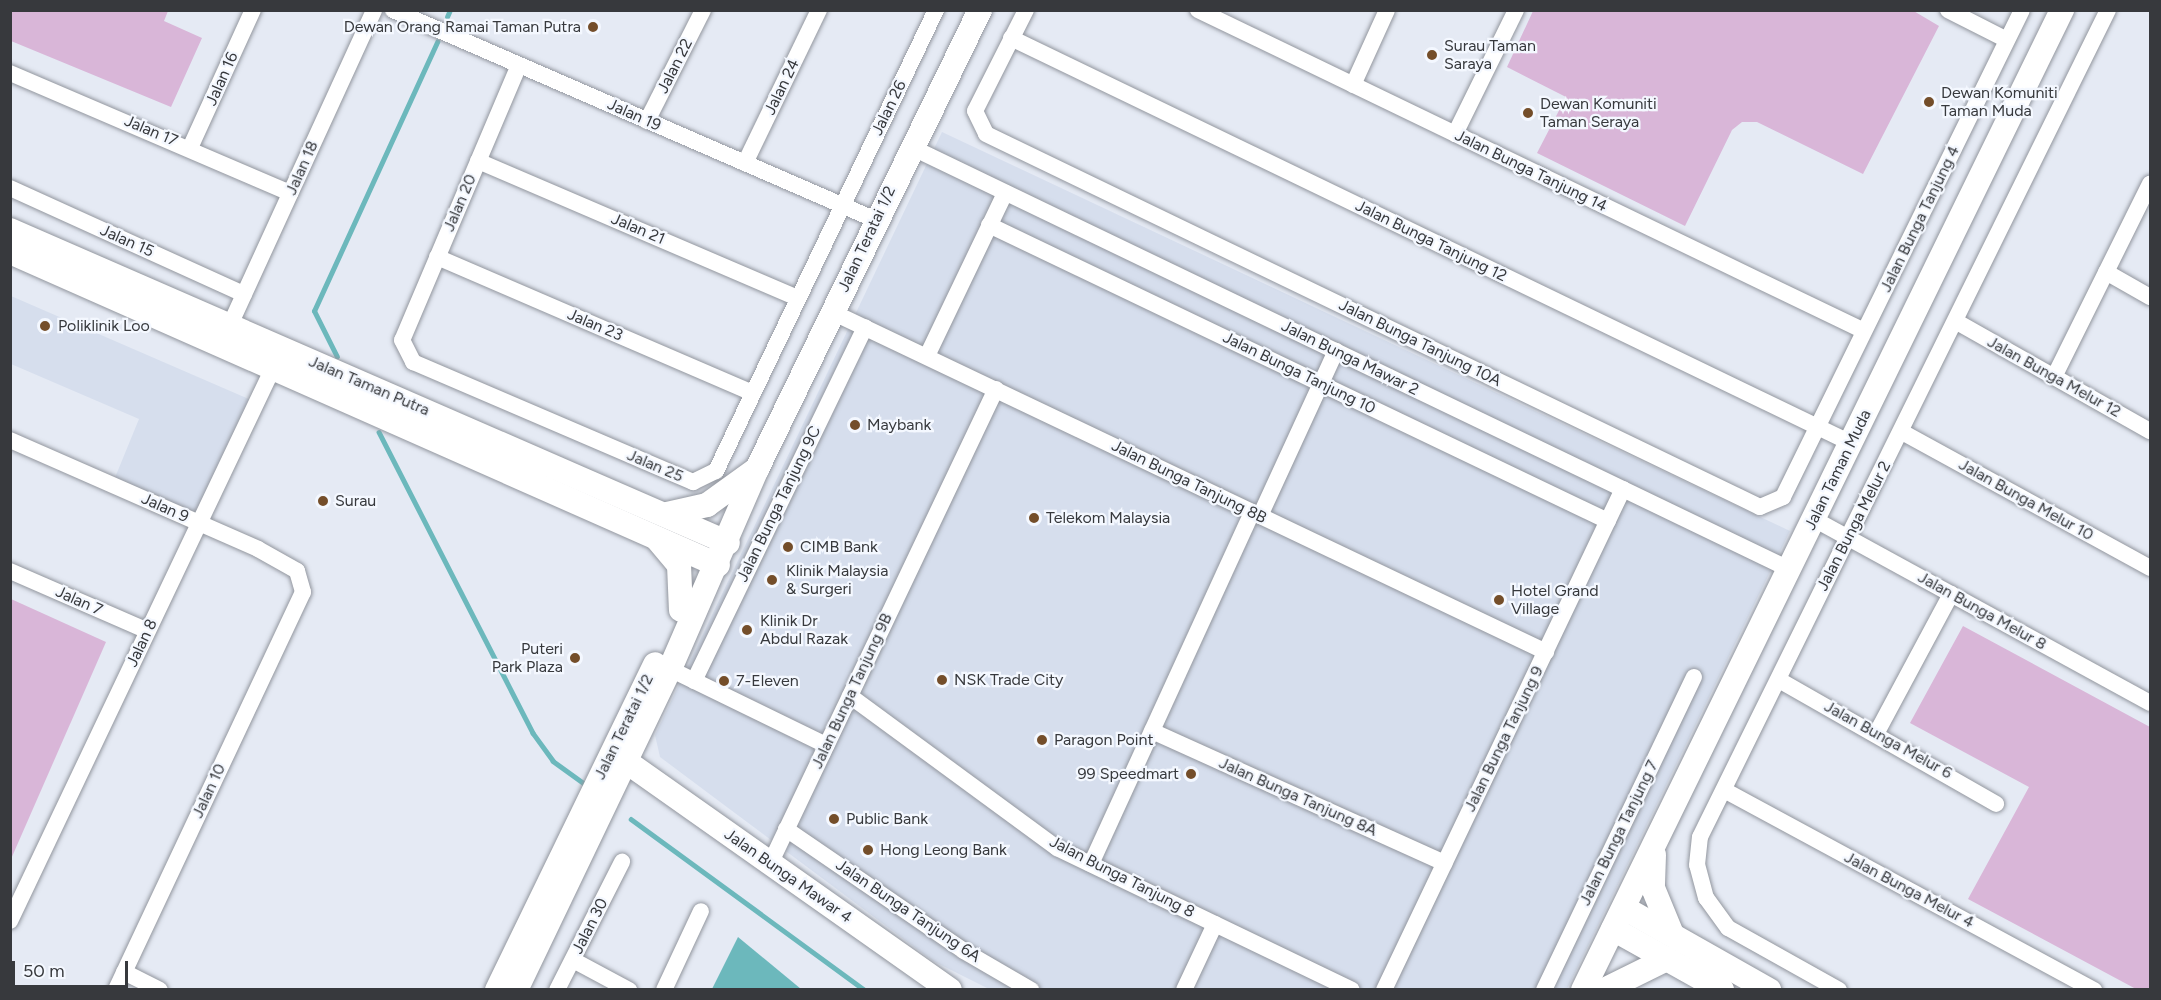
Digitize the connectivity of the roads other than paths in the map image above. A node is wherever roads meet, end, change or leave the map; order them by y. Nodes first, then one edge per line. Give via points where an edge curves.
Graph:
1 (253, 10) edge
2 (374, 10) edge
3 (393, 10) edge
4 (703, 10) edge
5 (819, 10) edge
6 (936, 10) edge
7 (980, 10) edge
8 (1026, 10) edge
9 (1198, 10) edge
10 (1387, 10) edge
11 (1516, 10) edge
12 (1948, 10) edge
13 (2022, 10) edge
14 (2062, 10) edge
15 (2108, 10) edge
16 (1011, 38) junction
17 (2007, 40) junction
18 (519, 65) junction
19 (10, 73) edge
20 (1353, 85) junction
21 (647, 121) junction
22 (1455, 134) junction
23 (911, 147) junction
24 (190, 148) junction
25 (478, 161) junction
26 (745, 164) junction
27 (2151, 184) edge
28 (10, 188) edge
29 (290, 193) junction
30 (1005, 193) junction
31 (842, 206) junction
32 (876, 220) junction
33 (990, 225) junction
34 (10, 230) edge
35 (10, 252) edge
36 (437, 257) junction
37 (2106, 273) junction
38 (244, 294) junction
39 (2151, 297) edge
40 (798, 298) junction
41 (832, 312) junction
42 (1957, 322) junction
43 (230, 326) junction
44 (865, 327) junction
45 (1864, 331) junction
46 (402, 340) joint
47 (1336, 351) junction
48 (927, 356) junction
49 (274, 366) junction
50 (2054, 377) junction
51 (1321, 384) junction
52 (996, 389) junction
53 (753, 393) junction
54 (1819, 427) junction
55 (2151, 431) edge
56 (1902, 432) junction
57 (10, 440) edge
58 (1851, 443) junction
59 (757, 469) junction
60 (1623, 489) junction
61 (667, 514) junction
62 (1256, 514) junction
63 (1814, 519) junction
64 (1608, 521) junction
65 (199, 523) junction
66 (650, 532) junction
67 (1847, 537) junction
68 (720, 539) junction
69 (710, 562) junction
70 (2151, 568) edge
71 (1789, 569) junction
72 (10, 571) edge
73 (303, 592) joint
74 (1951, 594) junction
75 (681, 610) junction
76 (148, 631) junction
77 (1546, 652) junction
78 (670, 669) junction
79 (1694, 677) dead end
80 (1779, 680) junction
81 (694, 681) junction
82 (850, 696) junction
83 (2151, 704) edge
84 (1152, 731) junction
85 (1876, 734) junction
86 (826, 746) junction
87 (620, 757) junction
88 (1724, 790) junction
89 (1996, 804) dead end
90 (786, 829) junction
91 (1658, 838) junction
92 (622, 862) dead end
93 (1444, 863) junction
94 (770, 864) junction
95 (1091, 864) junction
96 (701, 911) dead end
97 (1619, 919) junction
98 (10, 921) edge
99 (1215, 924) junction
100 (1672, 934) junction
101 (1667, 959) junction
102 (573, 960) junction
103 (124, 972) junction
104 (116, 990) edge
105 (160, 990) edge
106 (497, 990) edge
107 (516, 990) edge
108 (557, 990) edge
109 (629, 990) edge
110 (664, 990) edge
111 (950, 990) edge
112 (1031, 990) edge
113 (1184, 990) edge
114 (1352, 990) edge
115 (1384, 990) edge
116 (1544, 990) edge
117 (1583, 990) edge
118 (1604, 990) edge
119 (1722, 990) edge
120 (1769, 990) edge
121 (1839, 990) edge
122 (2094, 990) edge

1 - 24 street, Jalan 16
2 - 29 street, Jalan 18
3 - 18 street, Jalan 19
4 - 21 street, Jalan 22
5 - 26 street, Jalan 24
6 - 31 street, Jalan 26
7 - 23 street, Jalan Teratai 1/2
8 - 16 street
9 - 20 street, Jalan Bunga Tanjung 14
10 - 20 street
11 - 22 street
12 - 17 street
13 - 17 street, Jalan Bunga Tanjung 4
14 - 58 street, Jalan Taman Muda
15 - 42 street, Jalan Bunga Melur 2
16 - 54 street, Jalan Bunga Tanjung 12
16 - 54 street, Jalan Bunga Tanjung 10A via 975,111 986,134 1760,507 1783,497
17 - 45 street, Jalan Bunga Tanjung 4
18 - 21 street, Jalan 19
18 - 25 street, Jalan 20
19 - 24 street, Jalan 17
20 - 22 street, Jalan Bunga Tanjung 14
21 - 26 street, Jalan 19
22 - 45 street, Jalan Bunga Tanjung 14
23 - 30 street, Jalan Bunga Mawar 2
23 - 32 street, Jalan Teratai 1/2
24 - 29 street, Jalan 17
25 - 36 street, Jalan 20
25 - 40 street, Jalan 21
26 - 31 street, Jalan 19
27 - 37 street
28 - 38 street, Jalan 15
29 - 38 street, Jalan 18
30 - 33 street
30 - 47 street, Jalan Bunga Mawar 2
31 - 32 street, Jalan 19
31 - 40 street, Jalan 25
32 - 41 street, Jalan Teratai 1/2
33 - 48 street
33 - 51 street, Jalan Bunga Tanjung 10
34 - 43 street, Jalan Taman Putra
35 - 49 street, Jalan Taman Putra
36 - 46 street, Jalan 20
36 - 53 street, Jalan 23
37 - 39 street
37 - 50 street
38 - 43 street, Jalan 18
40 - 53 street, Jalan 25
41 - 44 street, Jalan Bunga Tanjung 8B
41 - 59 street, Jalan Teratai 1/2
42 - 50 street, Jalan Bunga Melur 12
42 - 56 street, Jalan Bunga Melur 2
43 - 61 street, Jalan Taman Putra
44 - 48 street, Jalan Bunga Tanjung 8B
44 - 81 street, Jalan Bunga Tanjung 9C
45 - 54 street, Jalan Bunga Tanjung 4
46 - 53 street, Jalan 25 via 413,362 693,482 716,471
47 - 51 street
47 - 60 street, Jalan Bunga Mawar 2
48 - 52 street, Jalan Bunga Tanjung 8B
49 - 65 street, Jalan 8
49 - 66 street, Jalan Taman Putra
50 - 55 street, Jalan Bunga Melur 12
51 - 62 street
51 - 64 street, Jalan Bunga Tanjung 10
52 - 62 street, Jalan Bunga Tanjung 8B
52 - 82 street, Jalan Bunga Tanjung 9B
54 - 58 street, Jalan Bunga Tanjung 12
56 - 67 street, Jalan Bunga Melur 2
56 - 70 street, Jalan Bunga Melur 10
57 - 65 street, Jalan 9
58 - 63 street, Jalan Taman Muda
59 - 61 street via 707,505
59 - 68 street, Jalan Teratai 1/2
60 - 64 street, Jalan Bunga Tanjung 9
60 - 71 street, Jalan Bunga Mawar 2
61 - 68 street, Jalan Taman Putra
62 - 77 street, Jalan Bunga Tanjung 8B
62 - 84 street
63 - 67 street, Jalan Bunga Melur 8
63 - 71 street, Jalan Taman Muda
64 - 77 street, Jalan Bunga Tanjung 9
65 - 73 street, Jalan 9 via 297,571
65 - 76 street, Jalan 8
66 - 69 street, Jalan Taman Putra
66 - 75 street via 679,565
67 - 74 street, Jalan Bunga Melur 8
67 - 80 street, Jalan Bunga Melur 2
68 - 69 street, Jalan Teratai 1/2
69 - 75 street, Jalan Teratai 1/2
69 - 78 street, Jalan Teratai 1/2
71 - 91 street, Jalan Taman Muda
72 - 76 street, Jalan 7
73 - 103 street, Jalan 10
74 - 83 street, Jalan Bunga Melur 8
74 - 85 street
75 - 87 street, Jalan Teratai 1/2
76 - 98 street, Jalan 8
77 - 93 street, Jalan Bunga Tanjung 9
78 - 81 street
78 - 87 street, Jalan Teratai 1/2
79 - 116 street, Jalan Bunga Tanjung 7
80 - 85 street, Jalan Bunga Melur 6
80 - 88 street, Jalan Bunga Melur 2
81 - 86 street
82 - 86 street, Jalan Bunga Tanjung 9B
82 - 95 street, Jalan Bunga Tanjung 8 via 1056,848
84 - 93 street, Jalan Bunga Tanjung 8A
84 - 95 street
85 - 89 street, Jalan Bunga Melur 6
86 - 90 street, Jalan Bunga Tanjung 9B
87 - 94 street, Jalan Bunga Mawar 4
87 - 106 street, Jalan Teratai 1/2
87 - 107 street, Jalan Teratai 1/2
88 - 121 street, Jalan Bunga Melur 2 via 1697,850 1711,906 1728,928
88 - 122 street, Jalan Bunga Melur 4
90 - 94 street, Jalan Bunga Tanjung 9B
90 - 112 street, Jalan Bunga Tanjung 6A via 964,951
91 - 97 street, Jalan Taman Muda
91 - 100 street via 1653,888
92 - 102 street, Jalan 30
93 - 115 street, Jalan Bunga Tanjung 9
94 - 111 street, Jalan Bunga Mawar 4
95 - 99 street, Jalan Bunga Tanjung 8
96 - 110 street
97 - 100 street
97 - 101 street
97 - 117 street, Jalan Taman Muda
99 - 113 street
99 - 114 street, Jalan Bunga Tanjung 8
100 - 120 street
101 - 118 street
101 - 119 street
102 - 108 street, Jalan 30
102 - 109 street
103 - 104 street, Jalan 10
103 - 105 street

